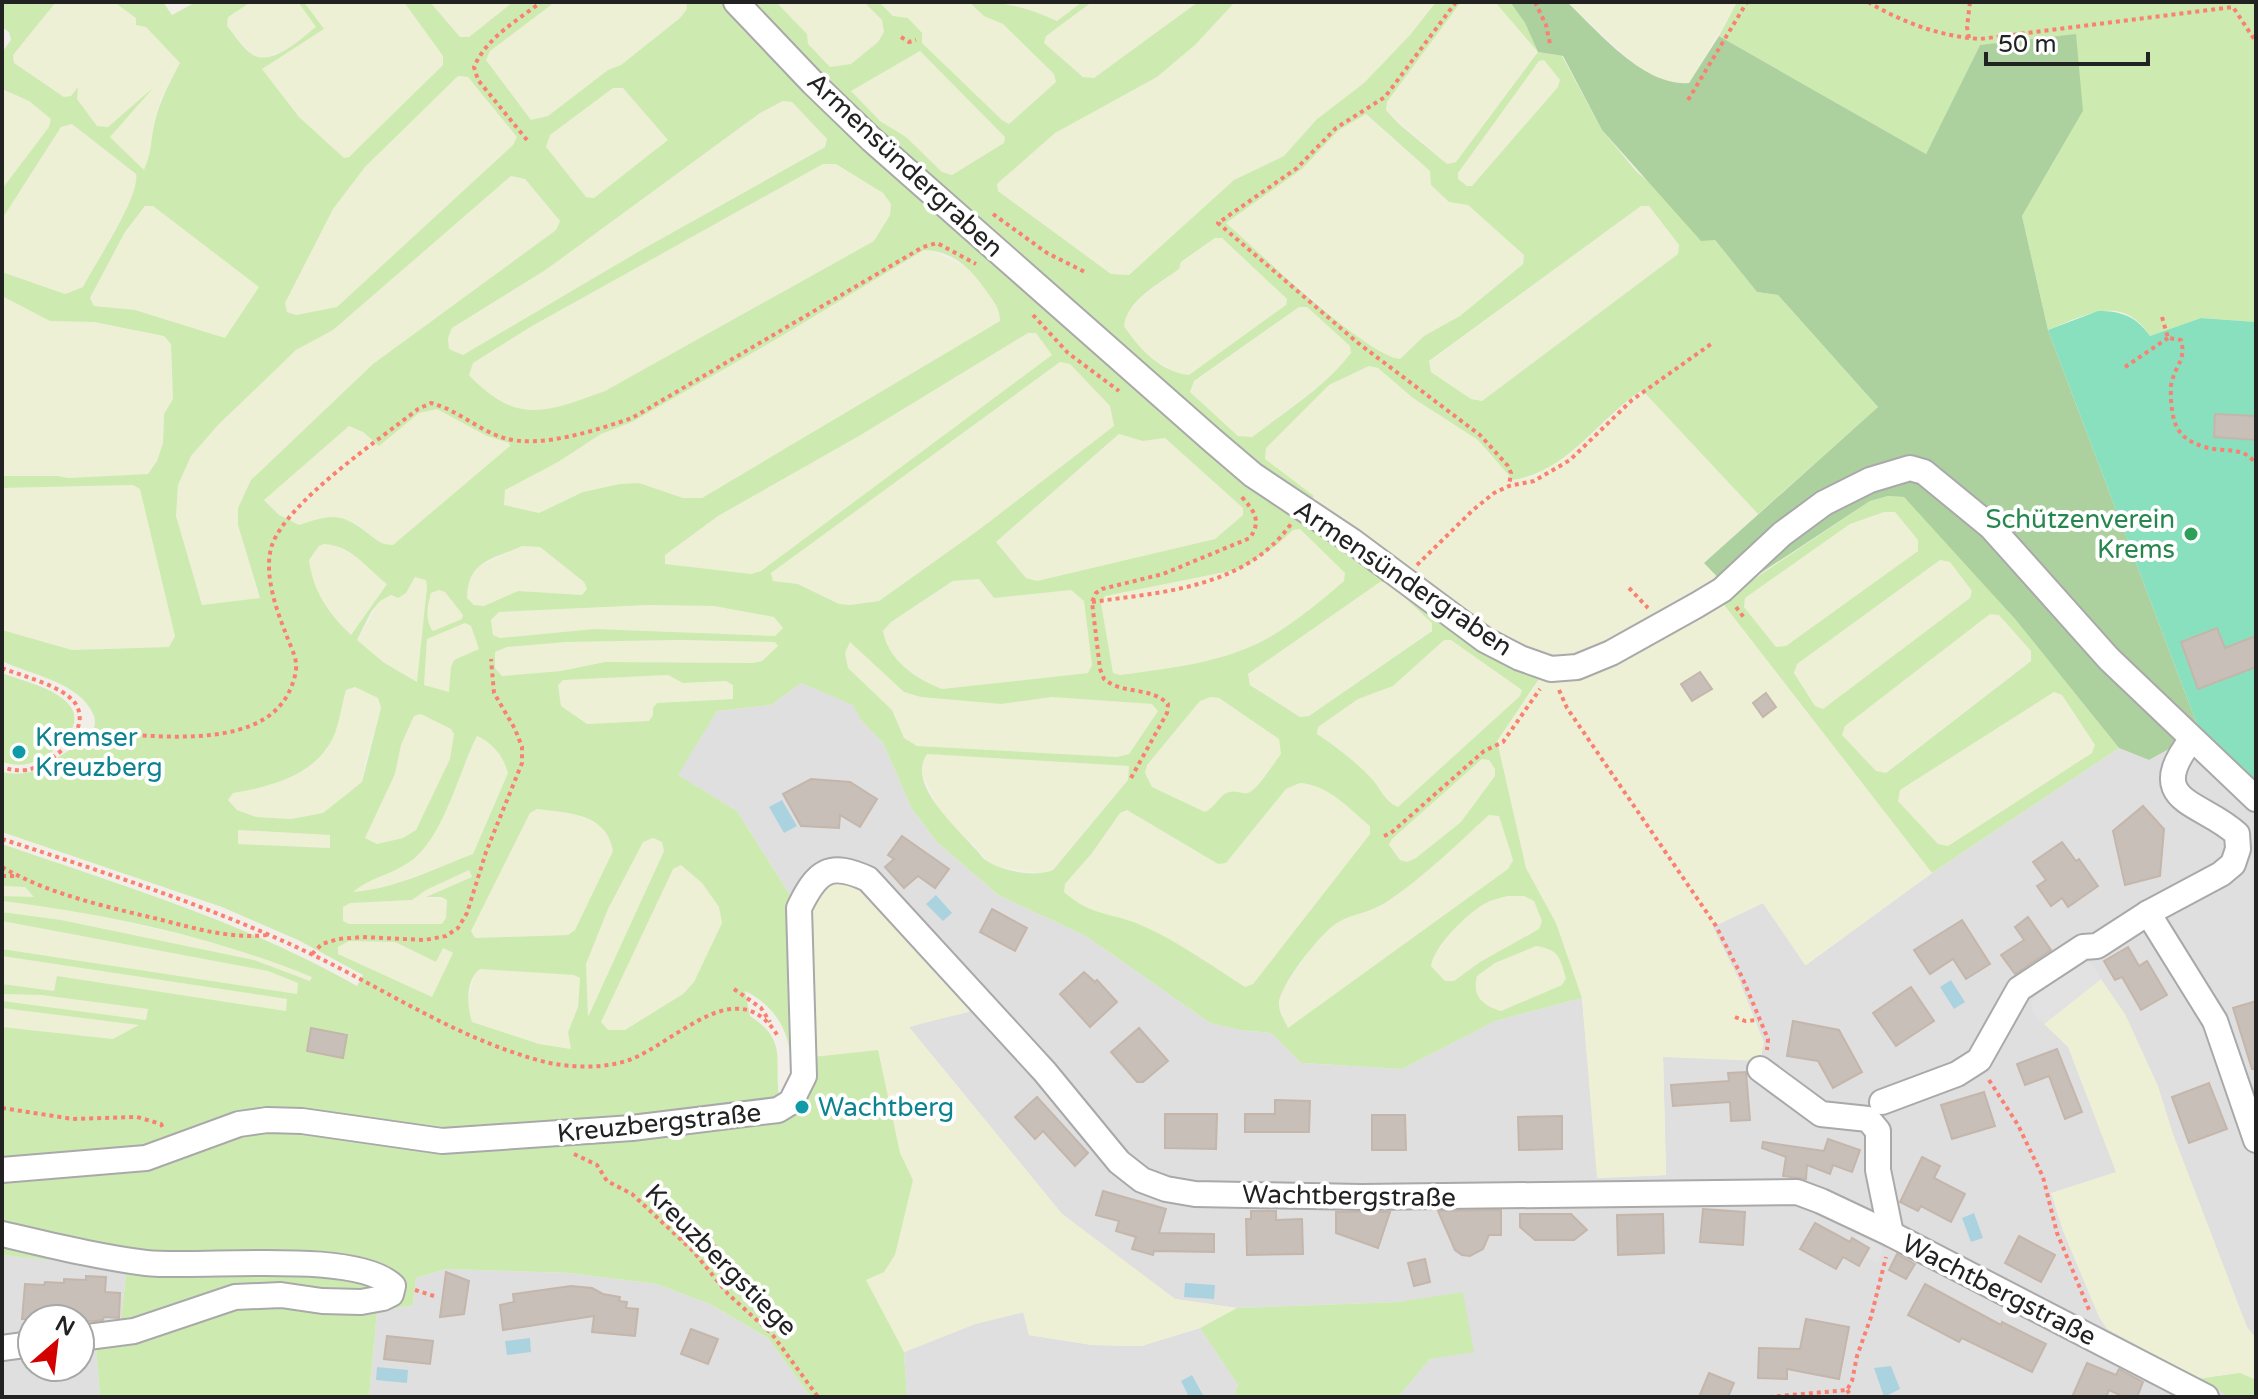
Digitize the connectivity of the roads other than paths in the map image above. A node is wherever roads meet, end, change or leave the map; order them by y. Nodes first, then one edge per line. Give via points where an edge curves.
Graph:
1 (736, 2) edge
2 (2192, 739) junction
3 (2256, 799) edge
4 (2148, 913) junction
5 (1760, 1069) road end
6 (791, 1102) joint
7 (1882, 1102) dead end
8 (2256, 1140) edge
9 (2, 1170) edge
10 (2, 1234) edge
11 (1890, 1240) junction
12 (96, 1336) edge
13 (2206, 1397) edge

1 - 2 street, Armensündergraben via 872,140 1253,475 1405,579 1448,615 1554,679 1722,590 1824,503 1910,468 1924,472 1991,527 2091,640
2 - 3 street
2 - 4 street via 2173,772 2176,791 2189,806 2237,834 2238,849 2233,864 2221,874
4 - 7 street via 2019,989 1979,1060 1957,1074
4 - 8 street via 2215,1021
5 - 11 street via 1821,1114 1868,1119 1878,1131 1878,1170
6 - 9 street, Kreuzbergstraße via 778,1110 707,1120 442,1141 267,1120 239,1124 146,1158
6 - 11 street, Wachtbergstraße via 804,1076 799,908 811,884 827,872 846,869 868,879 1045,1072 1119,1162 1142,1180 1166,1189 1361,1197 1774,1190 1821,1201
10 - 12 street via 149,1263 351,1269 385,1278 393,1286 391,1294 361,1302 235,1297 134,1331
11 - 13 street, Wachtbergstraße

